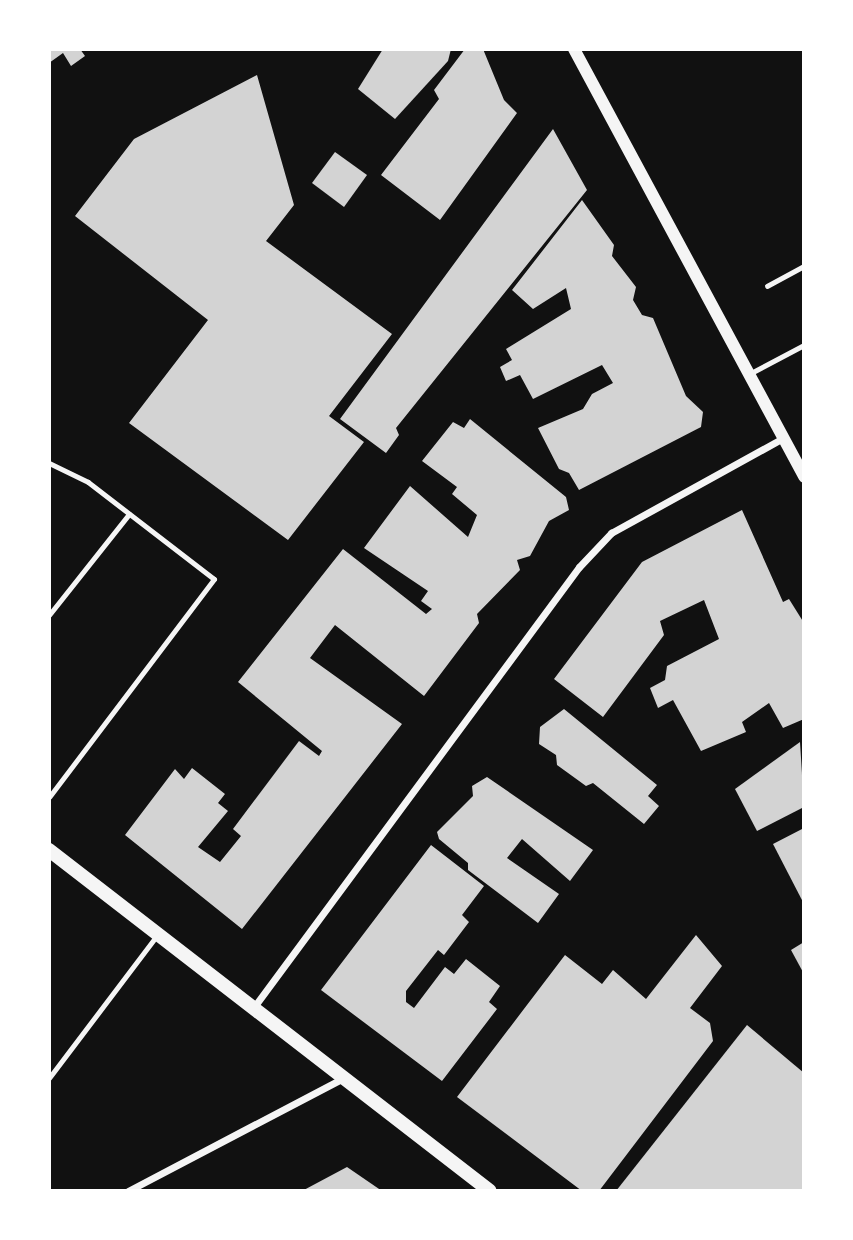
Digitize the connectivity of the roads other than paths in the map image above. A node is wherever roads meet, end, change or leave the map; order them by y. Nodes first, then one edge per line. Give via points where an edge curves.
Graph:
1 (575, 49) edge
2 (804, 345) edge
3 (749, 374) junction
4 (783, 438) junction
5 (49, 463) edge
6 (804, 477) edge
7 (129, 514) junction
8 (49, 615) edge
9 (49, 797) edge
10 (49, 850) edge
11 (158, 934) junction
12 (254, 1007) junction
13 (49, 1078) edge
14 (343, 1078) junction
15 (128, 1191) edge
16 (489, 1191) edge

1 - 3 street
2 - 3 lane
3 - 4 street
4 - 6 street
4 - 12 street via 611,533 579,567
5 - 7 lane
7 - 8 lane
7 - 9 lane via 214,579
10 - 11 main road
11 - 12 main road
11 - 13 lane
12 - 14 main road
14 - 15 street
14 - 16 main road

